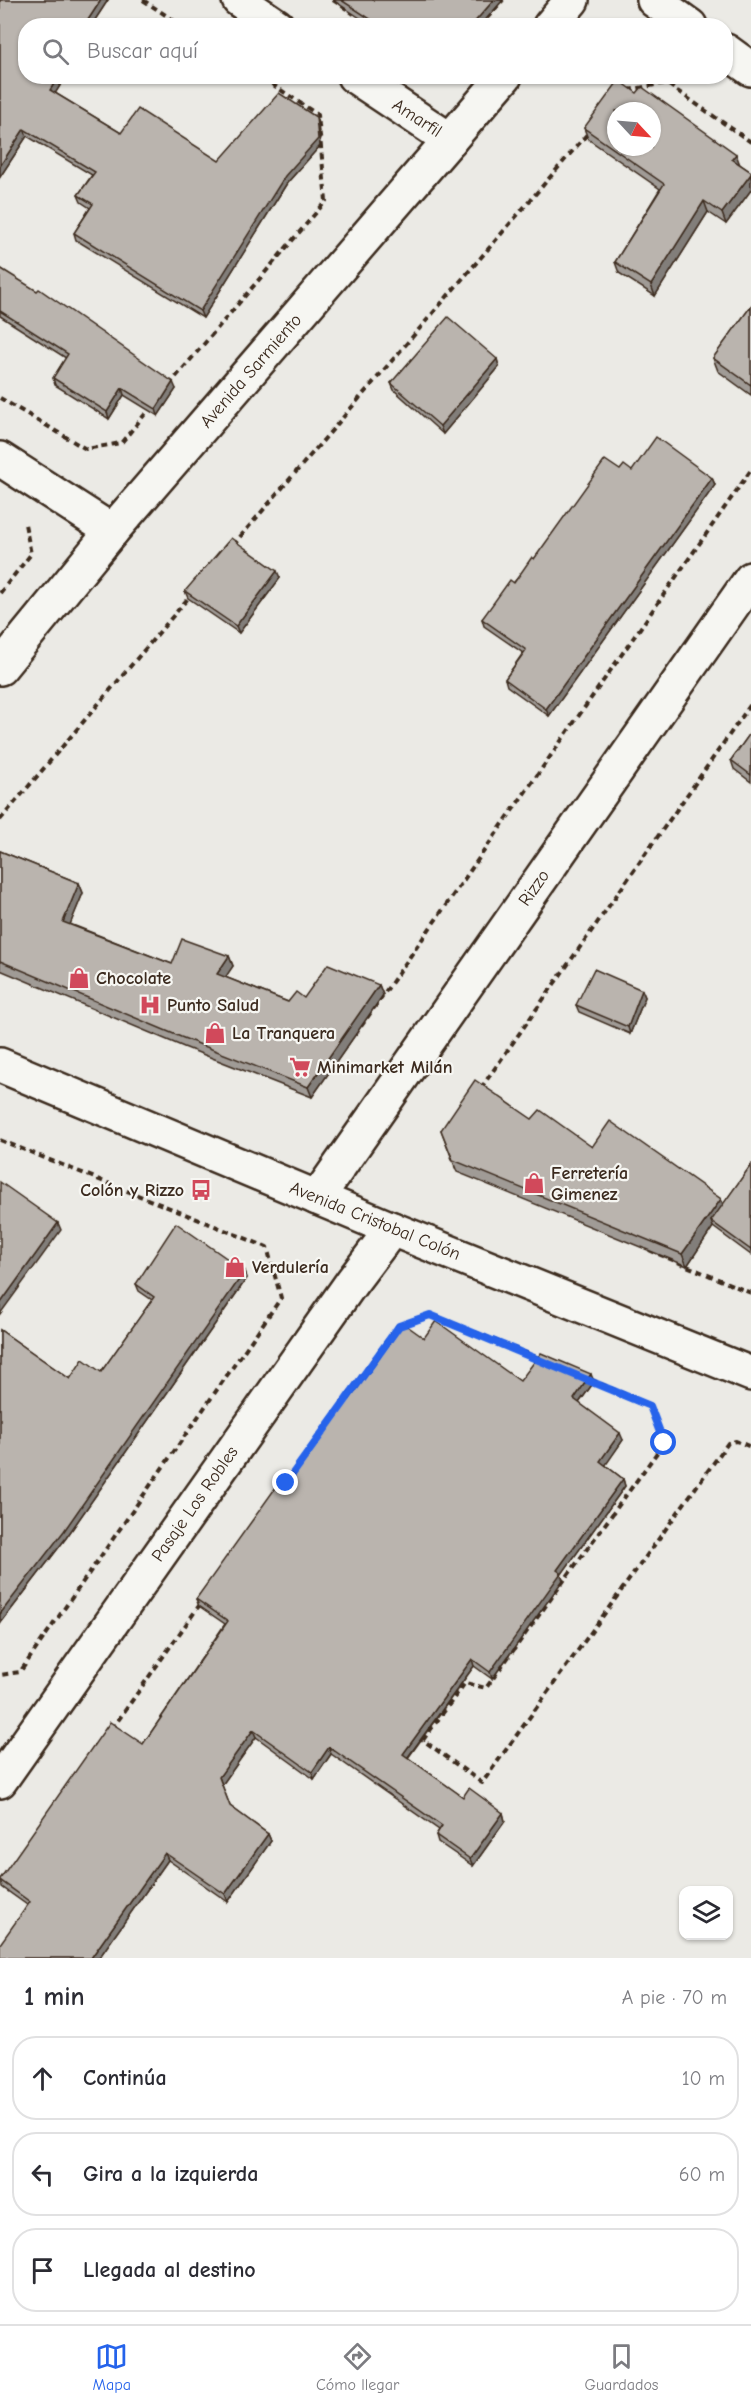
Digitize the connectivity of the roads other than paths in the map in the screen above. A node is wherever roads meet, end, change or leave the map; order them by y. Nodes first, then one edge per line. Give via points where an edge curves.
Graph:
1 (239, 0) edge
2 (572, 0) edge
3 (654, 0) edge
4 (265, 18) edge
5 (557, 18) edge
6 (679, 18) edge
7 (733, 56) edge
8 (751, 69) edge
9 (366, 84) edge
10 (498, 84) edge
11 (450, 140) junction
12 (0, 459) edge
13 (112, 531) junction
14 (751, 579) edge
15 (0, 668) edge
16 (0, 1065) edge
17 (317, 1198) junction
18 (392, 1229) junction
19 (751, 1374) edge
20 (4, 1768) edge

1 - 4 street
2 - 5 street
3 - 6 street
7 - 8 street
9 - 11 street, Amarfil
10 - 11 street, Avenida Sarmiento
11 - 13 street, Avenida Sarmiento
12 - 13 street
13 - 15 street, Avenida Sarmiento
14 - 17 street, Rizzo
16 - 17 street, Avenida Cristobal Colón
17 - 18 street, Avenida Cristobal Colón
18 - 19 street, Avenida Cristobal Colón
18 - 20 street, Pasaje Los Robles

